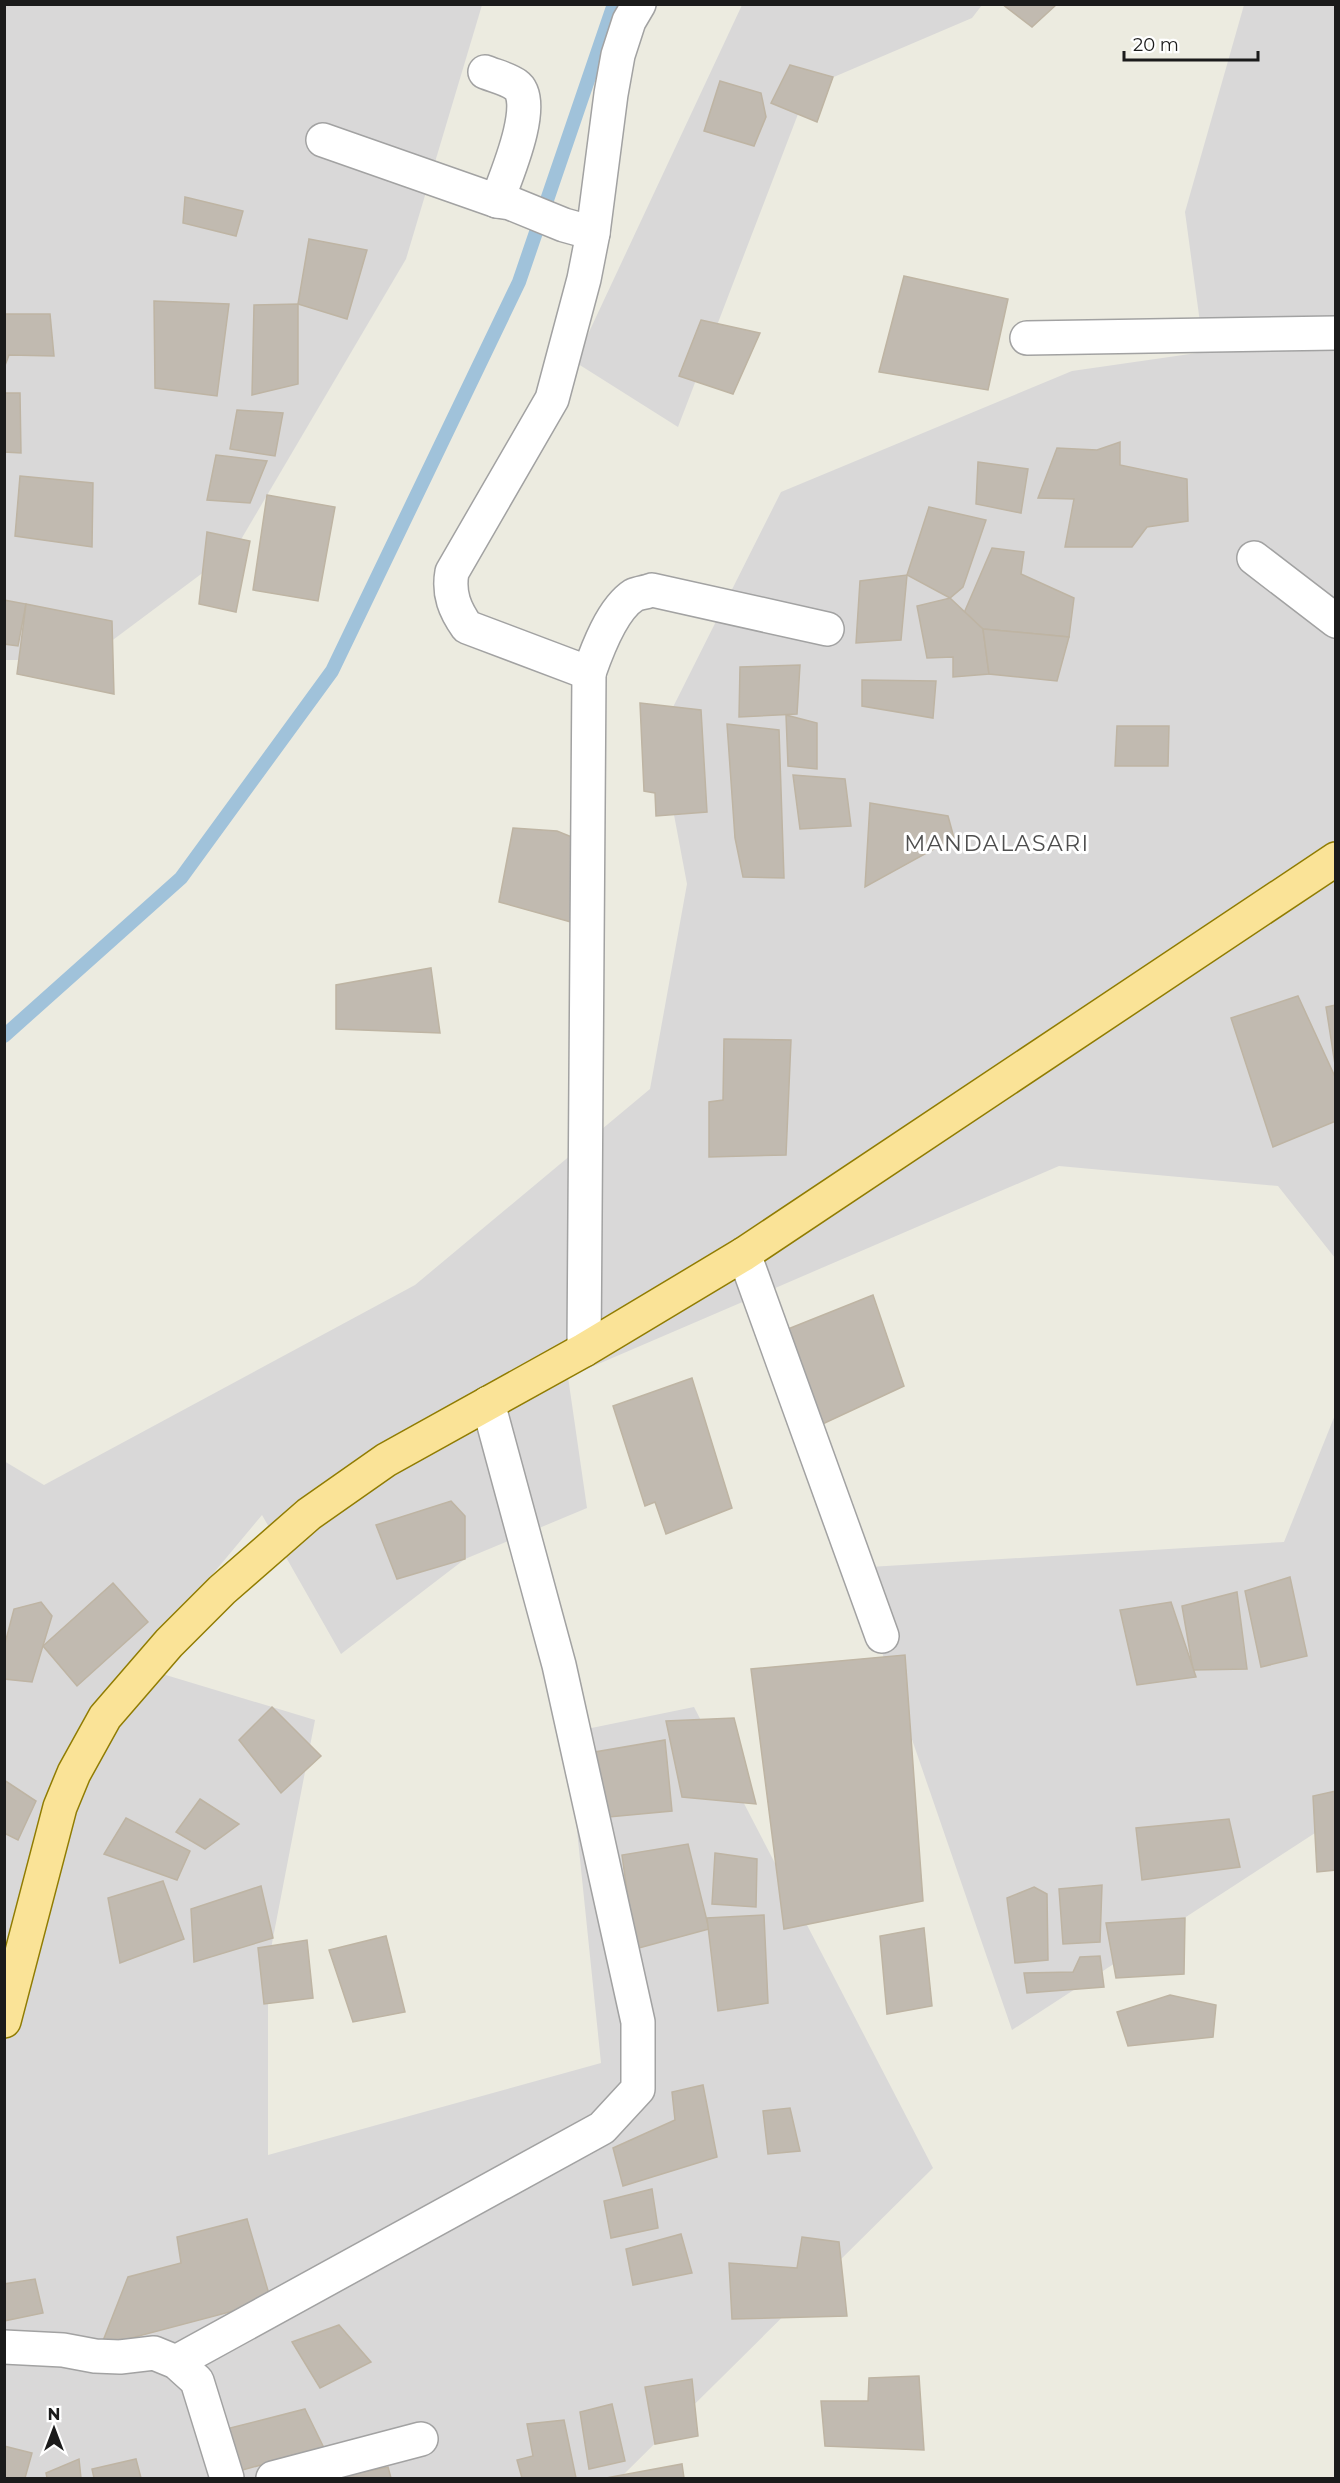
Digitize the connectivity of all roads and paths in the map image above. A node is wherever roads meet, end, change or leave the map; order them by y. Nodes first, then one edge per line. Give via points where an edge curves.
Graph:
1 (639, 4) edge
2 (485, 72) dead end
3 (323, 140) dead end
4 (504, 202) junction
5 (578, 229) junction
6 (1335, 333) edge
7 (1027, 338) dead end
8 (1254, 558) dead end
9 (1335, 621) edge
10 (827, 629) dead end
11 (589, 673) junction
12 (1335, 859) edge
13 (744, 1254) junction
14 (584, 1350) junction
15 (488, 1403) junction
16 (882, 1636) dead end
17 (4, 2021) edge
18 (4, 2348) edge
19 (176, 2362) junction
20 (421, 2439) dead end
21 (227, 2478) edge
22 (273, 2478) edge

1 - 5 street via 618,55
2 - 4 street via 517,85 524,95 522,128
3 - 4 street
4 - 5 street
5 - 11 street via 584,279 552,399 452,573 449,586 458,615 467,627
6 - 7 street
8 - 9 street
10 - 11 street via 652,590 634,595 619,612 603,635
11 - 14 street
12 - 13 main road
13 - 14 main road
13 - 16 street
14 - 15 main road
15 - 17 main road via 386,1460 309,1514 222,1590 169,1643 105,1717 60,1807
15 - 19 street via 559,1665 638,2022 638,2089 602,2128
18 - 19 street via 63,2350 95,2356 154,2354
19 - 21 street via 197,2381
20 - 22 street

